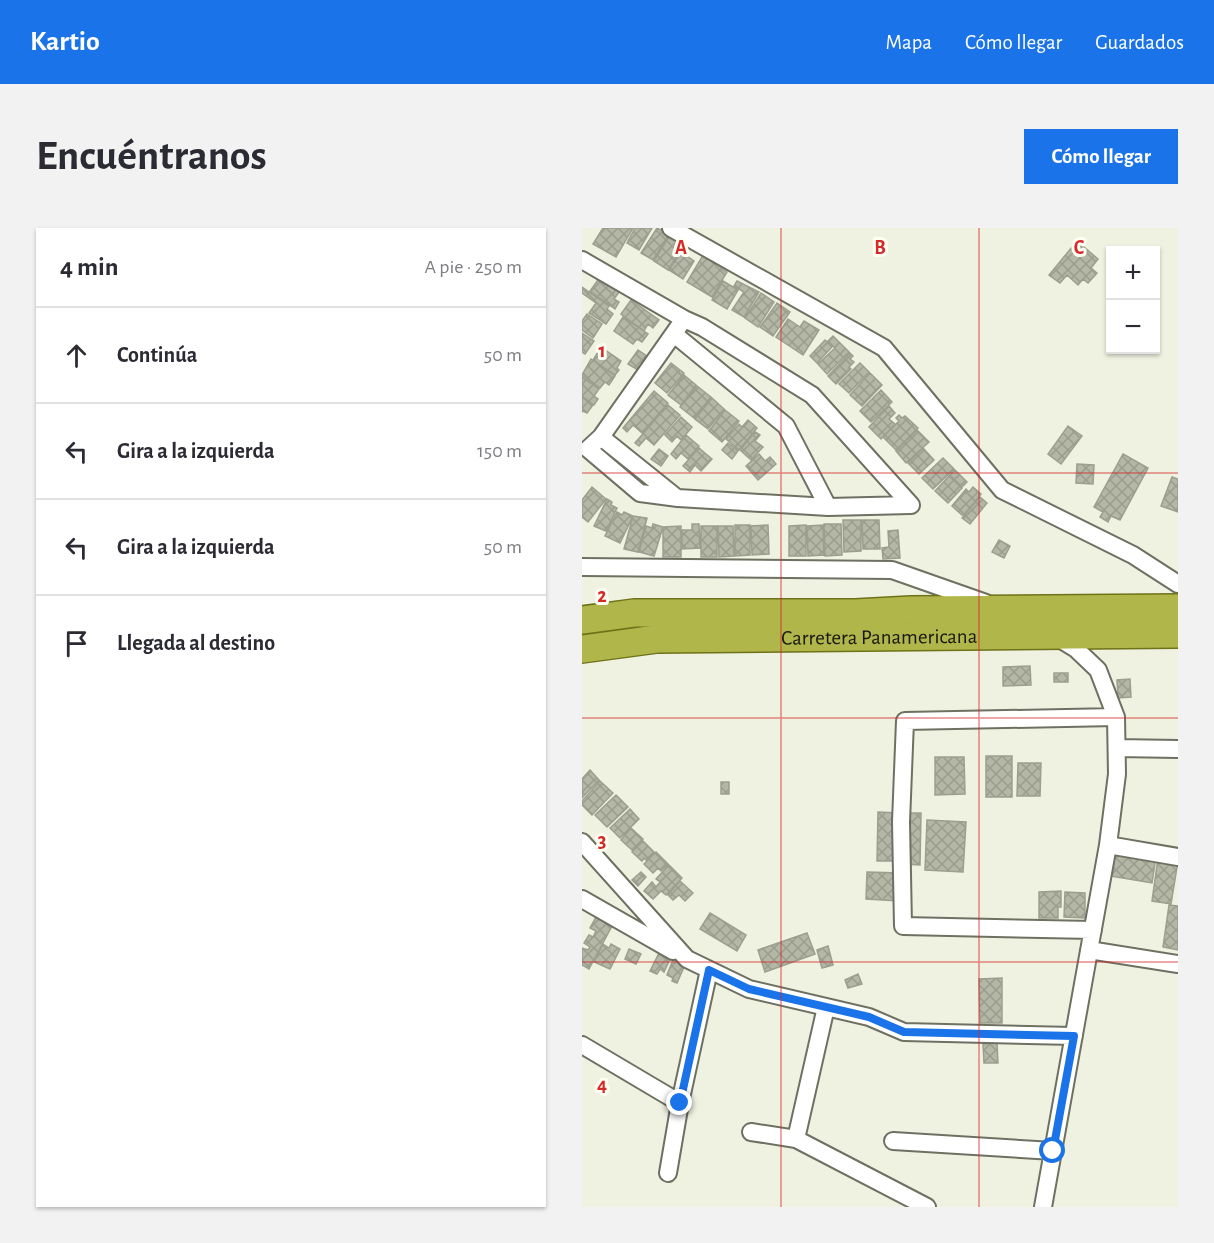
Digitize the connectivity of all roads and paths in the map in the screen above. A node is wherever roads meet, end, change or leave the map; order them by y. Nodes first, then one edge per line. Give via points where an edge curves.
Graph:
1 (671, 228) edge
2 (582, 260) edge
3 (684, 319) junction
4 (674, 334) junction
5 (601, 437) junction
6 (585, 444) edge
7 (678, 498) junction
8 (828, 507) junction
9 (582, 567) edge
10 (1178, 584) edge
11 (1178, 608) edge
12 (1004, 610) junction
13 (582, 620) edge
14 (1178, 634) edge
15 (1054, 635) junction
16 (582, 648) edge
17 (1116, 717) junction
18 (1117, 748) junction
19 (1178, 749) edge
20 (582, 842) edge
21 (1108, 845) junction
22 (1178, 857) edge
23 (582, 899) edge
24 (1093, 930) junction
25 (1089, 950) junction
26 (687, 959) junction
27 (1178, 964) edge
28 (709, 970) junction
29 (826, 1007) junction
30 (1074, 1036) junction
31 (582, 1045) edge
32 (680, 1103) junction
33 (751, 1132) dead end
34 (796, 1139) junction
35 (893, 1141) dead end
36 (1053, 1151) junction
37 (668, 1173) dead end
38 (927, 1207) edge
39 (1043, 1207) edge

1 - 10 street via 884,348 1002,490 1133,555
2 - 3 street
3 - 4 street
3 - 8 street via 812,395 911,505
4 - 5 street
4 - 8 street via 786,426
5 - 6 street
5 - 7 street
6 - 7 street via 640,493
7 - 8 street
9 - 12 street via 892,570
11 - 12 highway, Carretera Panamericana
12 - 13 highway, Carretera Panamericana via 634,613
14 - 15 highway, Carretera Panamericana
15 - 16 highway, Carretera Panamericana via 657,639
15 - 17 street via 1098,670
17 - 18 street
17 - 24 street via 905,721 903,926
18 - 19 street
18 - 21 street
20 - 26 street
21 - 22 street
21 - 24 street
23 - 26 street
24 - 25 street
25 - 27 street
25 - 30 street
26 - 28 street
28 - 29 street via 749,989
28 - 32 street
29 - 30 street via 869,1017 904,1032
29 - 34 street
30 - 36 street
31 - 32 street
32 - 37 street
33 - 34 street
34 - 38 street
35 - 36 street
36 - 39 street

